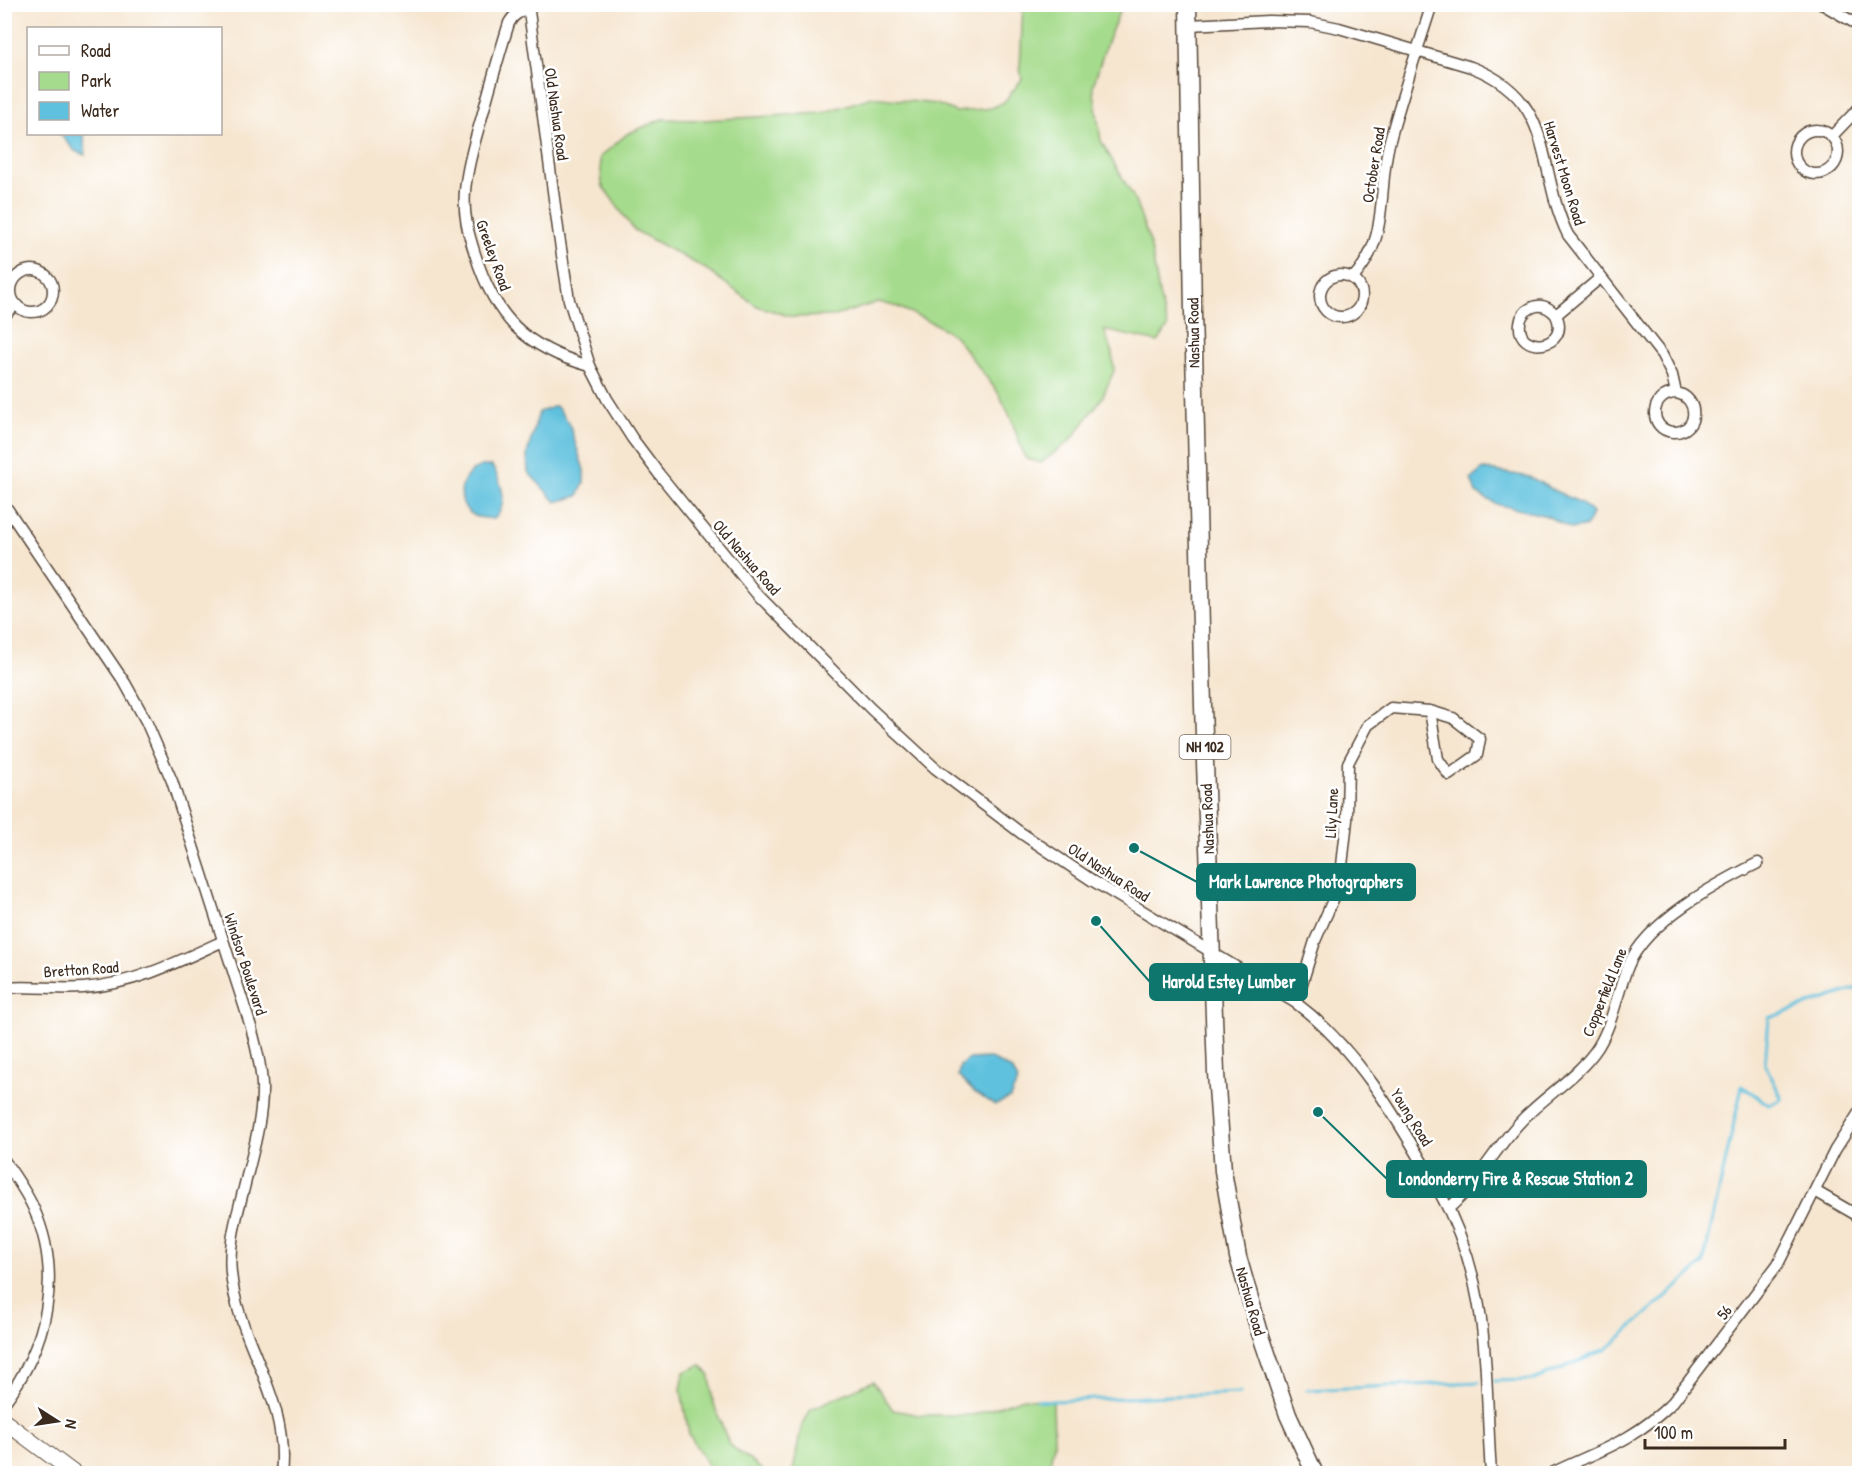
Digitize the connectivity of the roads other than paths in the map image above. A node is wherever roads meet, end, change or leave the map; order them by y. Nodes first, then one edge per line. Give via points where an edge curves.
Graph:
1 (1188, 4) edge
2 (1432, 4) edge
3 (1821, 4) edge
4 (528, 7) edge
5 (1189, 25) junction
6 (1860, 26) edge
7 (1417, 51) junction
8 (1860, 107) edge
9 (1832, 136) junction
10 (1353, 278) junction
11 (1600, 278) junction
12 (16, 304) dead end
13 (1556, 315) dead end
14 (4, 316) edge
15 (590, 366) junction
16 (1676, 393) dead end
17 (4, 504) edge
18 (1430, 711) junction
19 (1758, 863) dead end
20 (223, 941) junction
21 (1212, 953) junction
22 (4, 988) edge
23 (1296, 1003) junction
24 (1860, 1111) edge
25 (4, 1160) edge
26 (1815, 1191) junction
27 (1449, 1208) junction
28 (1860, 1216) edge
29 (4, 1404) edge
30 (4, 1421) edge
31 (75, 1473) edge
32 (281, 1473) edge
33 (1316, 1473) edge
34 (1491, 1473) edge
35 (1550, 1473) edge

1 - 5 main road, Nashua Road / NH 102
2 - 7 street, October Road
3 - 6 street
4 - 15 street, Old Nashua Road via 567,289
4 - 15 street, Greeley Road via 509,23 495,69 468,170 465,223 486,286 502,313 549,351
5 - 7 street, Harvest Moon Road via 1310,22
5 - 21 main road, Nashua Road / NH 102 via 1194,377
7 - 10 street, October Road via 1388,148 1376,241 1366,263
7 - 11 street, Harvest Moon Road via 1489,75 1519,99 1539,133 1563,224
8 - 9 street
9 - 9 street via 1838,152 1831,168 1815,173 1803,169 1795,154 1800,137 1816,130
10 - 10 street via 1361,290 1359,308 1343,317 1323,309 1322,285 1334,275
11 - 13 street
11 - 16 street, Harvest Moon Road via 1666,362
12 - 14 street
15 - 21 street, Old Nashua Road via 632,438 713,543 756,593 871,709 935,768 1021,833 1114,895
17 - 20 street, Windsor Boulevard via 125,683 146,721 172,781
18 - 18 street, Lily Lane via 1453,718 1480,739 1477,755 1449,776 1438,759
18 - 23 street, Lily Lane via 1391,708 1368,725 1348,764 1340,884 1315,941
19 - 27 street, Copperfield Lane via 1662,921 1646,936 1629,964 1604,1036 1593,1055 1521,1121 1469,1189
20 - 22 street, Bretton Road via 150,974 119,983 69,989
20 - 32 street, Windsor Boulevard via 251,1027 262,1084 258,1129 234,1233 231,1271 238,1309 280,1422
21 - 23 street, Young Road
21 - 33 main road, Nashua Road / NH 102 via 1222,1160 1238,1257 1281,1395
23 - 27 street, Young Road via 1337,1038 1365,1072
24 - 26 street, 56
25 - 29 street via 26,1193 40,1225 48,1286 44,1321 34,1354
26 - 28 street
26 - 35 street, 56 via 1772,1274 1672,1403 1621,1442
27 - 34 street, Young Road via 1470,1263 1480,1305
30 - 31 main road

